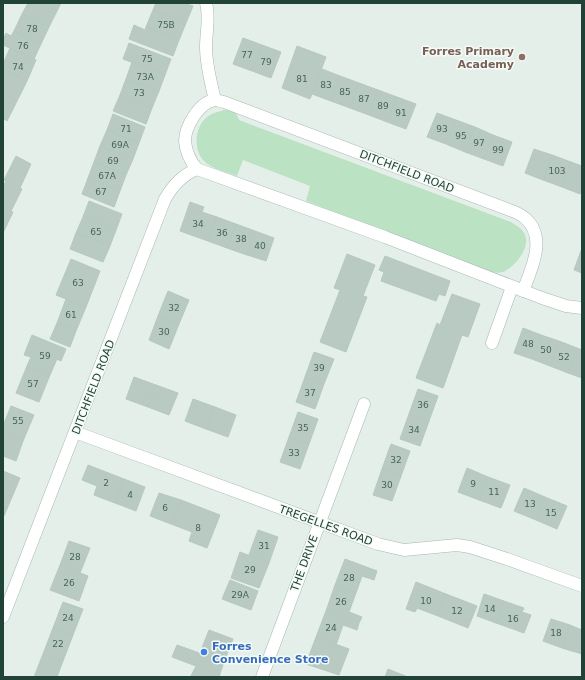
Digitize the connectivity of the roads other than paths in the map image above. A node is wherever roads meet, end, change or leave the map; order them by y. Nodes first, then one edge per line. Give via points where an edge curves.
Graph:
1 (206, 3) edge
2 (215, 100) junction
3 (197, 170) junction
4 (517, 289) junction
5 (582, 308) edge
6 (492, 343) dead end
7 (364, 404) dead end
8 (75, 432) junction
9 (319, 523) junction
10 (582, 586) edge
11 (3, 617) edge
12 (262, 677) edge

1 - 2 street via 206,48
2 - 3 street via 200,109 188,127 185,140 187,152
2 - 4 street, DITCHFIELD ROAD via 515,212 527,220 536,240 536,254 531,270
3 - 4 street
3 - 8 street, DITCHFIELD ROAD via 187,173 178,181 165,199
4 - 5 street via 566,306
4 - 6 street, DITCHFIELD ROAD
7 - 9 street, THE DRIVE
8 - 9 street, TREGELLES ROAD
8 - 11 street, DITCHFIELD ROAD
9 - 10 street, TREGELLES ROAD via 378,544 404,550 457,545 470,547
9 - 12 street, THE DRIVE

